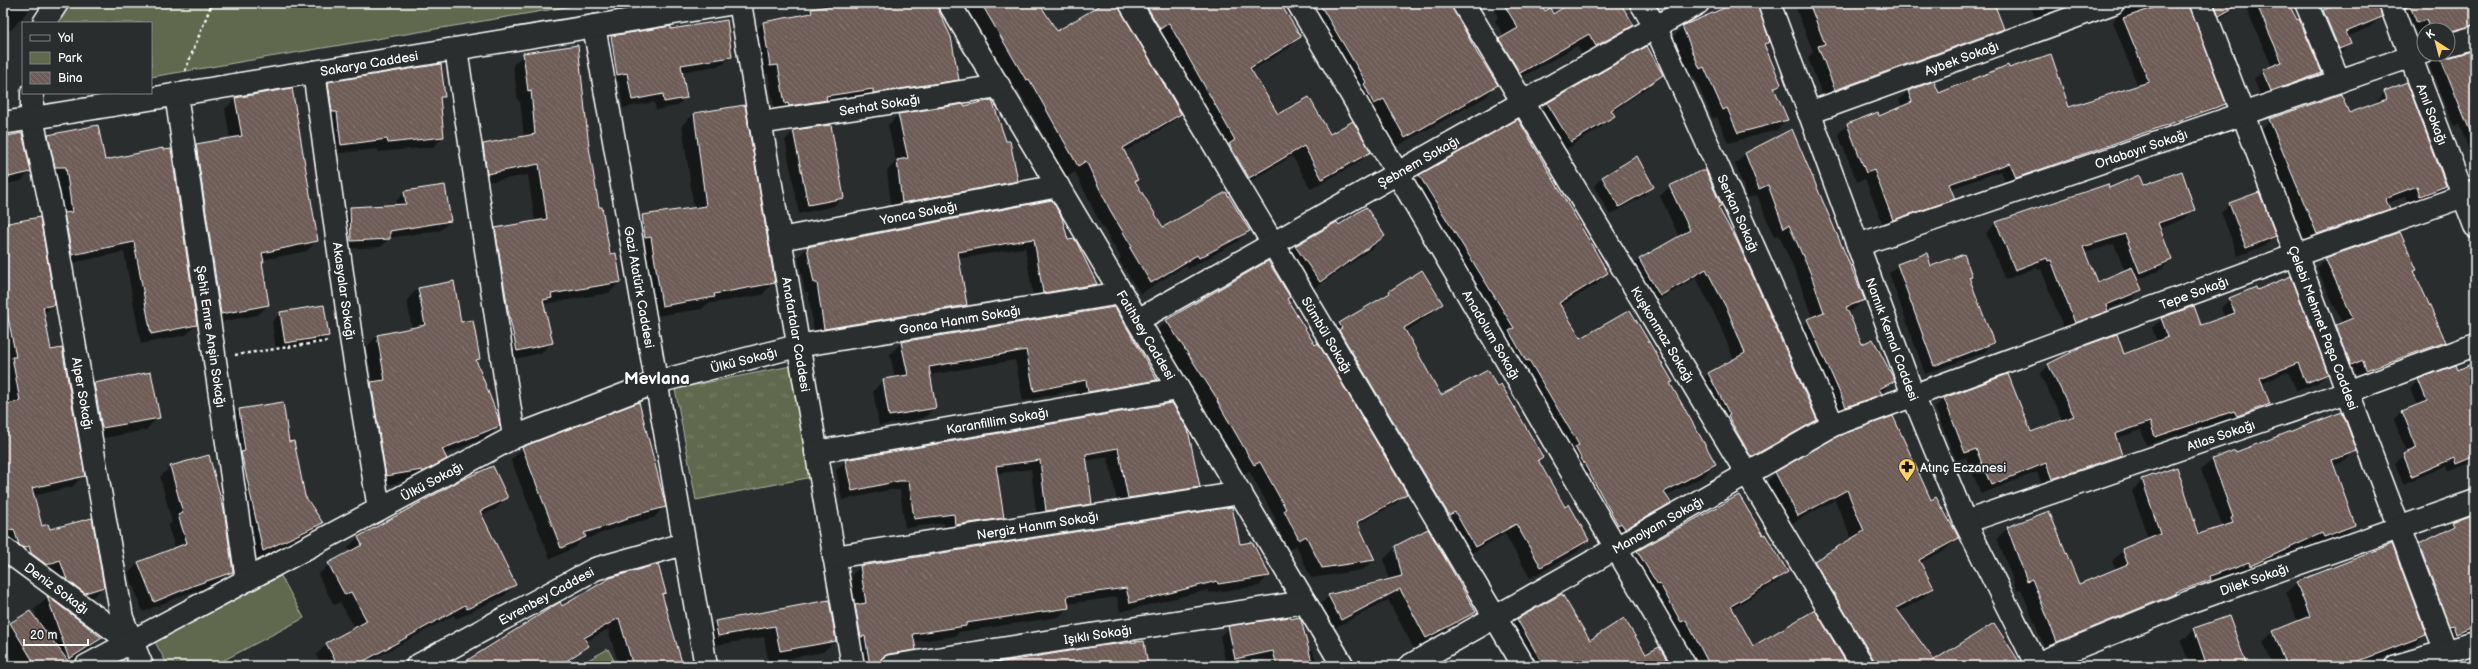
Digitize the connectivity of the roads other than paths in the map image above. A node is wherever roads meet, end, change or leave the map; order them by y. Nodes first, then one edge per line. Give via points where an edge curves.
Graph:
1 (57, 3) edge
2 (735, 3) edge
3 (740, 3) edge
4 (949, 3) edge
5 (1130, 3) edge
6 (1298, 3) edge
7 (1463, 3) edge
8 (1641, 3) edge
9 (1698, 3) edge
10 (1769, 3) edge
11 (2113, 3) edge
12 (2201, 3) edge
13 (2306, 3) edge
14 (2390, 3) edge
15 (670, 8) edge
16 (45, 22) edge
17 (594, 26) junction
18 (1655, 26) junction
19 (2475, 36) edge
20 (2456, 42) edge
21 (456, 48) junction
22 (2416, 52) edge
23 (2416, 54) edge
24 (2420, 62) edge
25 (314, 72) junction
26 (2339, 81) junction
27 (999, 86) junction
28 (32, 94) edge
29 (176, 94) junction
30 (1523, 101) junction
31 (1810, 113) junction
32 (2242, 114) junction
33 (32, 118) junction
34 (3, 122) edge
35 (760, 123) junction
36 (1396, 173) junction
37 (1058, 186) junction
38 (2469, 194) edge
39 (2475, 226) edge
40 (780, 239) junction
41 (1273, 243) junction
42 (1858, 244) junction
43 (2296, 255) junction
44 (1121, 293) junction
45 (1138, 320) junction
46 (2475, 345) edge
47 (797, 346) junction
48 (657, 382) junction
49 (1178, 389) junction
50 (2347, 392) junction
51 (1913, 395) junction
52 (1834, 425) junction
53 (514, 437) junction
54 (816, 452) junction
55 (1748, 473) junction
56 (1241, 494) junction
57 (2475, 501) edge
58 (379, 509) junction
59 (1965, 522) junction
60 (2399, 528) junction
61 (684, 544) junction
62 (3, 548) edge
63 (1615, 549) junction
64 (834, 557) junction
65 (247, 580) junction
66 (1305, 602) junction
67 (1495, 617) junction
68 (130, 642) junction
69 (2475, 643) edge
70 (2446, 652) junction
71 (2037, 665) edge
72 (86, 666) edge
73 (142, 666) edge
74 (417, 666) edge
75 (706, 666) edge
76 (853, 666) edge
77 (891, 666) edge
78 (1343, 666) edge
79 (1409, 666) edge
80 (1524, 666) edge
81 (1685, 666) edge
82 (1864, 666) edge
83 (2396, 666) edge

1 - 16 street
2 - 15 street, Sakarya Caddesi
3 - 35 street, Anafartalar Caddesi
4 - 27 street, Fatihbey Caddesi
5 - 41 street, Sümbül Sokağı
6 - 36 street, Anadolum Sokağı
7 - 30 street, Kuşkonmaz Sokağı
8 - 18 street, Serkan Sokağı
9 - 18 street, Şebnem Sokağı
10 - 31 street, Namık Kemal Caddesi
11 - 31 street, Aybek Sokağı
12 - 32 street, Çelebi Mehmet Paşa Caddesi
13 - 26 street
14 - 22 street, Anıl Sokağı
15 - 17 street, Sakarya Caddesi
17 - 21 street, Sakarya Caddesi
17 - 48 street, Gazi Atatürk Caddesi
18 - 30 street, Şebnem Sokağı
18 - 52 street, Serkan Sokağı
19 - 20 street
21 - 25 street, Sakarya Caddesi
21 - 53 street
23 - 26 street, Ortabayır Sokağı
24 - 38 street, Anıl Sokağı
25 - 29 street, Sakarya Caddesi
25 - 58 street, Akasyalar Sokağı via 351,338
26 - 32 street, Ortabayır Sokağı
27 - 35 street, Serhat Sokağı
27 - 37 street, Fatihbey Caddesi
28 - 33 street, Alper Sokağı
29 - 33 street, Sakarya Caddesi
29 - 65 street, Şehit Emre Anşin Sokağı
30 - 36 street, Şebnem Sokağı
30 - 55 street, Kuşkonmaz Sokağı
31 - 42 street, Namık Kemal Caddesi
32 - 42 street, Ortabayır Sokağı
32 - 43 street, Çelebi Mehmet Paşa Caddesi
33 - 34 street, Sakarya Caddesi
33 - 68 street, Alper Sokağı via 50,205 122,618
35 - 40 street, Anafartalar Caddesi
36 - 41 street, Şebnem Sokağı
36 - 63 street, Anadolum Sokağı
37 - 40 street, Yonca Sokağı
37 - 44 street, Fatihbey Caddesi
38 - 39 street, Anıl Sokağı
38 - 43 street, Tepe Sokağı
40 - 47 street, Anafartalar Caddesi
41 - 45 street, Şebnem Sokağı
41 - 67 street, Sümbül Sokağı
42 - 51 street, Namık Kemal Caddesi
43 - 50 street, Çelebi Mehmet Paşa Caddesi
43 - 51 street, Tepe Sokağı
44 - 45 street, Fatihbey Caddesi
44 - 47 street, Gonca Hanım Sokağı
45 - 49 street, Fatihbey Caddesi
46 - 50 street, Atlas Sokağı
47 - 48 street, Ülkü Sokağı
47 - 54 street, Anafartalar Caddesi
48 - 53 street, Ülkü Sokağı
48 - 61 street, Gazi Atatürk Caddesi
49 - 54 street, Karanfillim Sokağı
49 - 56 street, Fatihbey Caddesi
50 - 59 street, Atlas Sokağı
50 - 60 street, Çelebi Mehmet Paşa Caddesi
51 - 52 street, Manolyam Sokağı
51 - 59 street, Namık Kemal Caddesi
52 - 55 street, Manolyam Sokağı
53 - 58 street, Ülkü Sokağı
54 - 64 street, Anafartalar Caddesi
55 - 63 street, Manolyam Sokağı
55 - 82 street, Kuşkonmaz Sokağı
56 - 64 street, Nergiz Hanım Sokağı
56 - 66 street, Fatihbey Caddesi
57 - 60 street, Dilek Sokağı
58 - 65 street, Ülkü Sokağı
59 - 71 street, Namık Kemal Caddesi
60 - 70 street, Çelebi Mehmet Paşa Caddesi
60 - 71 street, Dilek Sokağı via 2189,602
61 - 74 street, Evrenbey Caddesi via 595,569
61 - 75 street, Gazi Atatürk Caddesi
62 - 68 street, Deniz Sokağı
63 - 67 street, Manolyam Sokağı
63 - 81 street, Anadolum Sokağı
64 - 76 street, Anafartalar Caddesi
65 - 68 street, Ülkü Sokağı
66 - 77 street, Işıklı Sokağı
66 - 78 street, Fatihbey Caddesi
67 - 79 street, Manolyam Sokağı
67 - 80 street, Sümbül Sokağı
68 - 72 street, Ülkü Sokağı
68 - 73 street, Alper Sokağı
69 - 70 street
70 - 83 street

